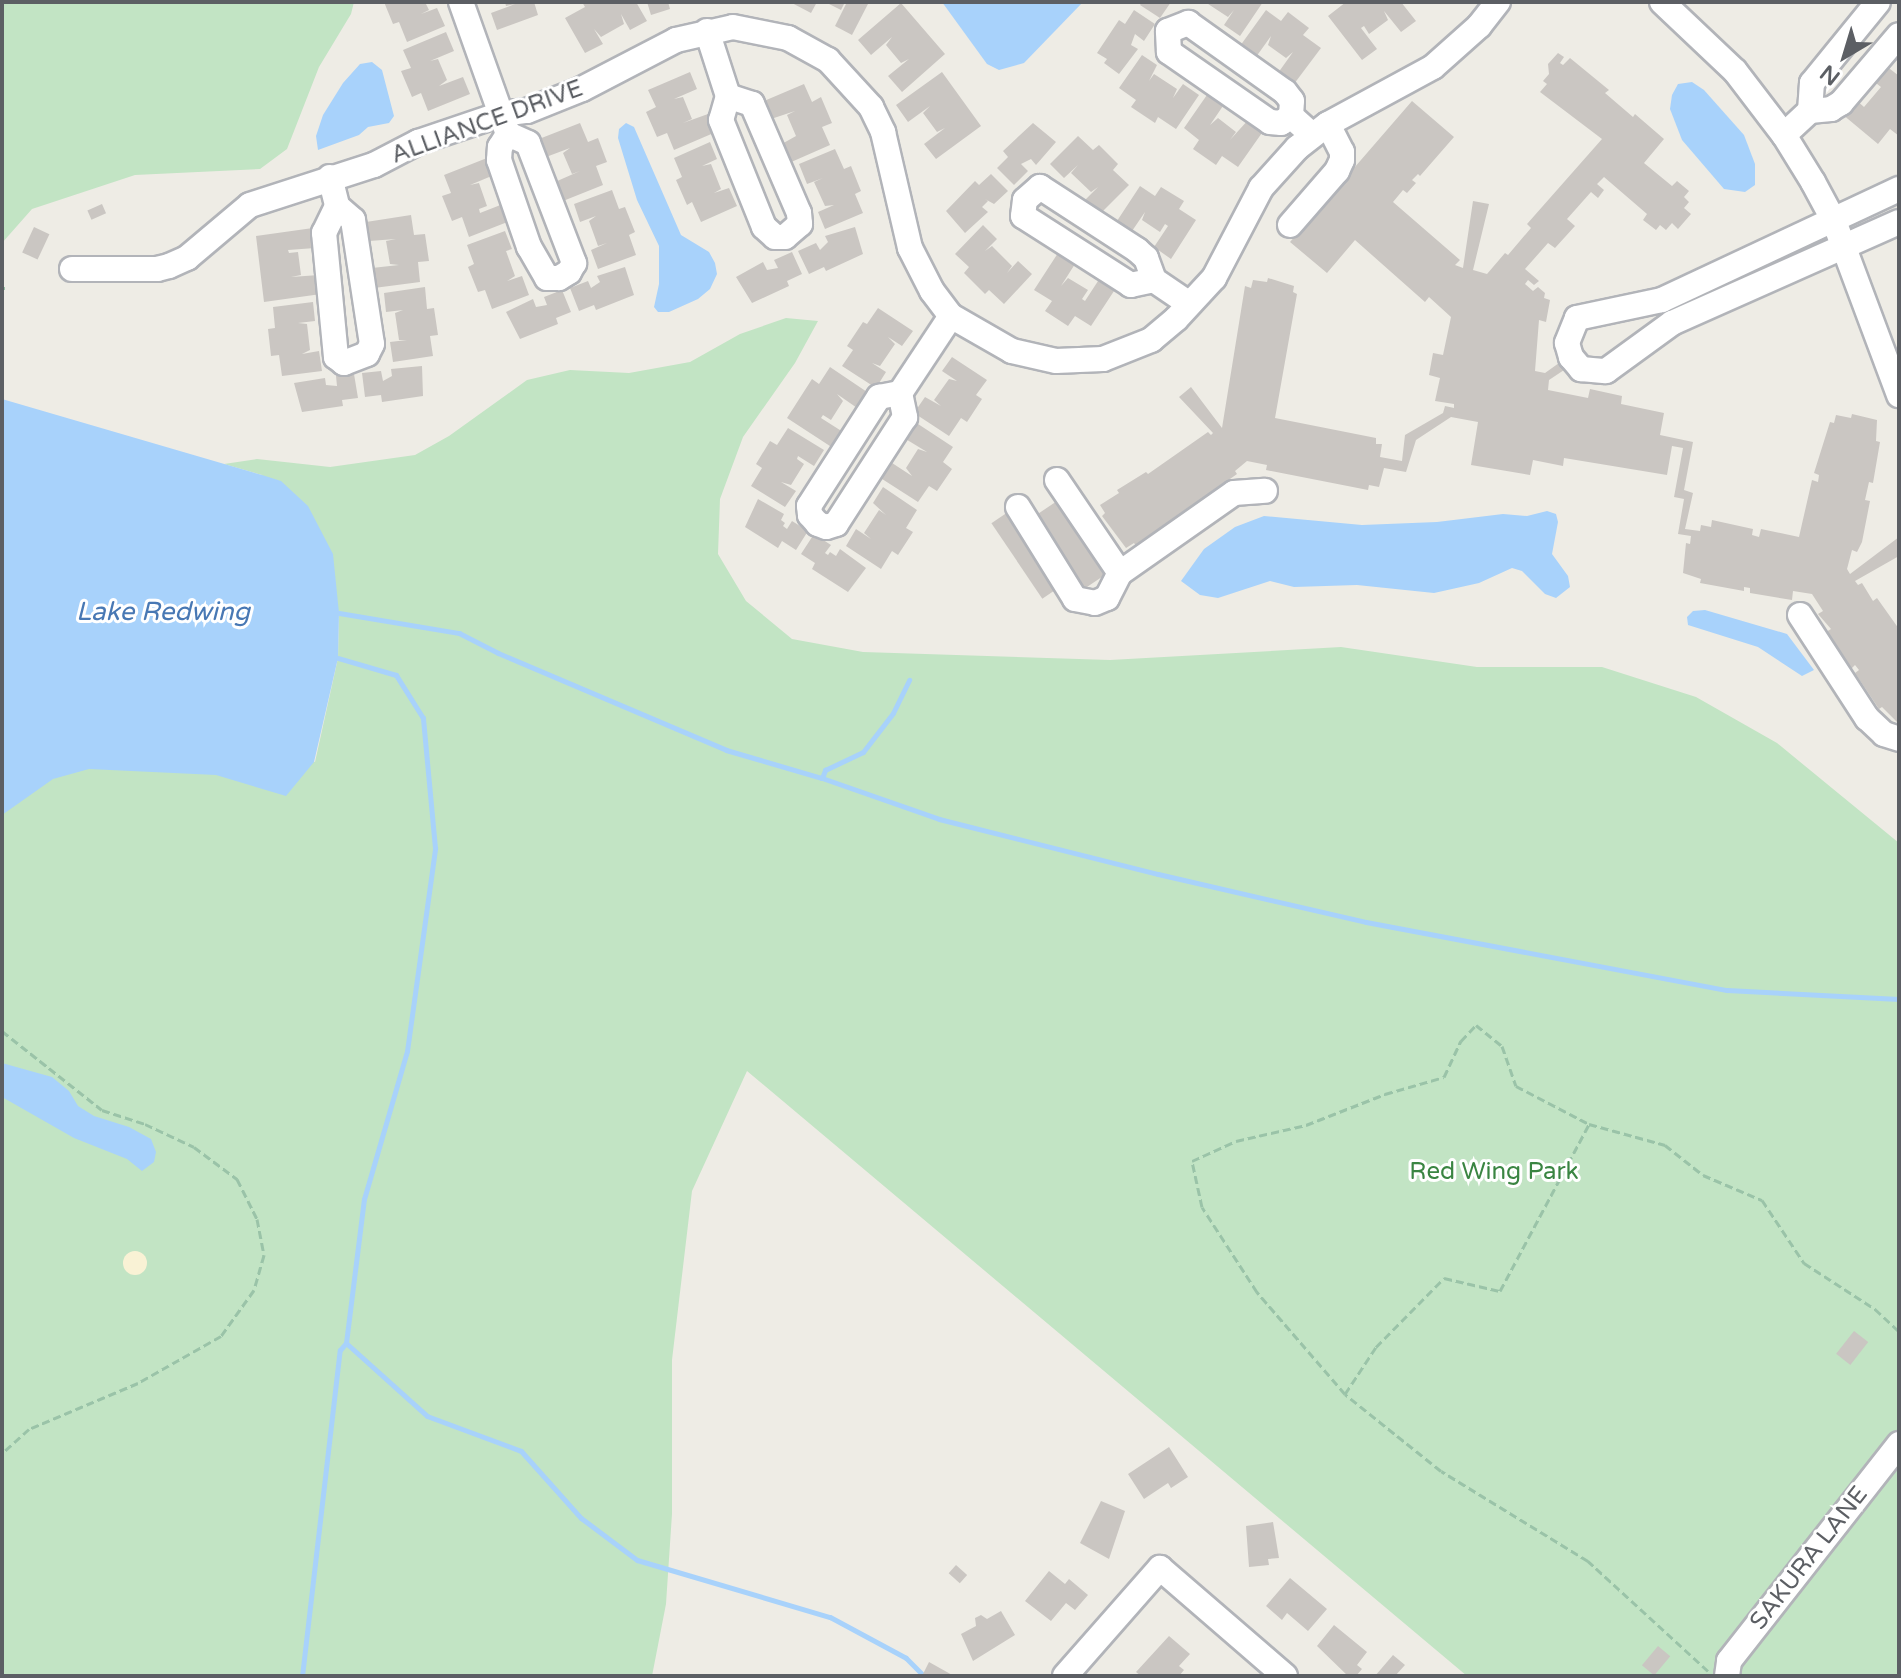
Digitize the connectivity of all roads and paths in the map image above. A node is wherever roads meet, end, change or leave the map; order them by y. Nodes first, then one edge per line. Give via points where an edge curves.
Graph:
1 (461, 2) edge
2 (1498, 2) edge
3 (1662, 2) edge
4 (1878, 2) edge
5 (707, 31) junction
6 (1899, 35) edge
7 (728, 96) junction
8 (1810, 111) junction
9 (1291, 116) junction
10 (504, 124) junction
11 (1320, 130) junction
12 (1784, 135) junction
13 (330, 177) junction
14 (1899, 189) edge
15 (337, 206) junction
16 (1834, 221) junction
17 (1899, 222) edge
18 (1290, 225) dead end
19 (1844, 248) junction
20 (72, 269) dead end
21 (1154, 280) junction
22 (1188, 303) junction
23 (951, 316) junction
24 (1891, 350) edge
25 (900, 393) junction
26 (1899, 395) edge
27 (1057, 480) dead end
28 (1265, 491) dead end
29 (1018, 507) dead end
30 (1120, 573) junction
31 (1800, 615) dead end
32 (1899, 739) edge
33 (2, 1031) edge
34 (1589, 1124) junction
35 (1899, 1331) edge
36 (1345, 1394) junction
37 (1899, 1444) edge
38 (2, 1453) edge
39 (1065, 1676) edge
40 (1285, 1676) edge
41 (1714, 1676) edge
42 (1727, 1676) edge

1 - 10 street
2 - 11 street, ALLIANCE DRIVE via 1433,67
3 - 12 street via 1735,71
4 - 8 street via 1812,83
5 - 7 street
5 - 10 street, ALLIANCE DRIVE via 676,40
5 - 23 street, ALLIANCE DRIVE via 733,27 788,38 828,60 849,80 883,132 910,248
6 - 8 street via 1841,103
7 - 7 street via 721,120 764,227 775,237 785,237 800,224 799,213 752,104
8 - 12 street
9 - 9 street via 1292,101 1285,92 1188,23 1168,31 1169,52 1270,122
9 - 11 street
10 - 10 street via 499,160 529,247 547,278 559,278 574,263 528,143
10 - 13 street, ALLIANCE DRIVE via 418,142 374,165
11 - 18 street via 1342,152 1342,160
11 - 22 street, ALLIANCE DRIVE via 1261,188 1214,278
12 - 16 street
13 - 15 street
13 - 20 street, ALLIANCE DRIVE via 250,205 187,258 169,266
14 - 16 street
15 - 15 street via 324,233 336,357 344,363 367,354 372,344 353,220
16 - 19 street
16 - 19 street via 1662,300 1577,318 1567,343 1571,357 1581,369 1606,371 1672,323
17 - 19 street
19 - 24 street
21 - 21 street via 1137,250 1040,187 1025,200 1023,216 1131,285
21 - 22 street
22 - 23 street, ALLIANCE DRIVE via 1151,340 1103,359 1078,361 1012,351
23 - 25 street
24 - 26 street
25 - 25 street via 879,397 809,506 818,524 836,524 905,417
27 - 30 street
28 - 30 street via 1234,493
29 - 30 street via 1075,599 1095,603 1107,598
31 - 32 street via 1867,718 1884,734
33 - 38 path via 102,1110 194,1147 237,1179 257,1219 264,1255 254,1290 221,1336 138,1383 29,1429
34 - 35 path via 1665,1145 1703,1175 1762,1200 1804,1263
34 - 36 path via 1500,1291 1444,1278 1376,1347
34 - 36 path via 1516,1086 1502,1046 1476,1025 1461,1041 1444,1077 1306,1125 1236,1141 1192,1161 1202,1207 1257,1292
36 - 41 path via 1441,1471 1588,1561
37 - 42 street, SAKURA LANE via 1729,1661
39 - 40 street via 1160,1568

